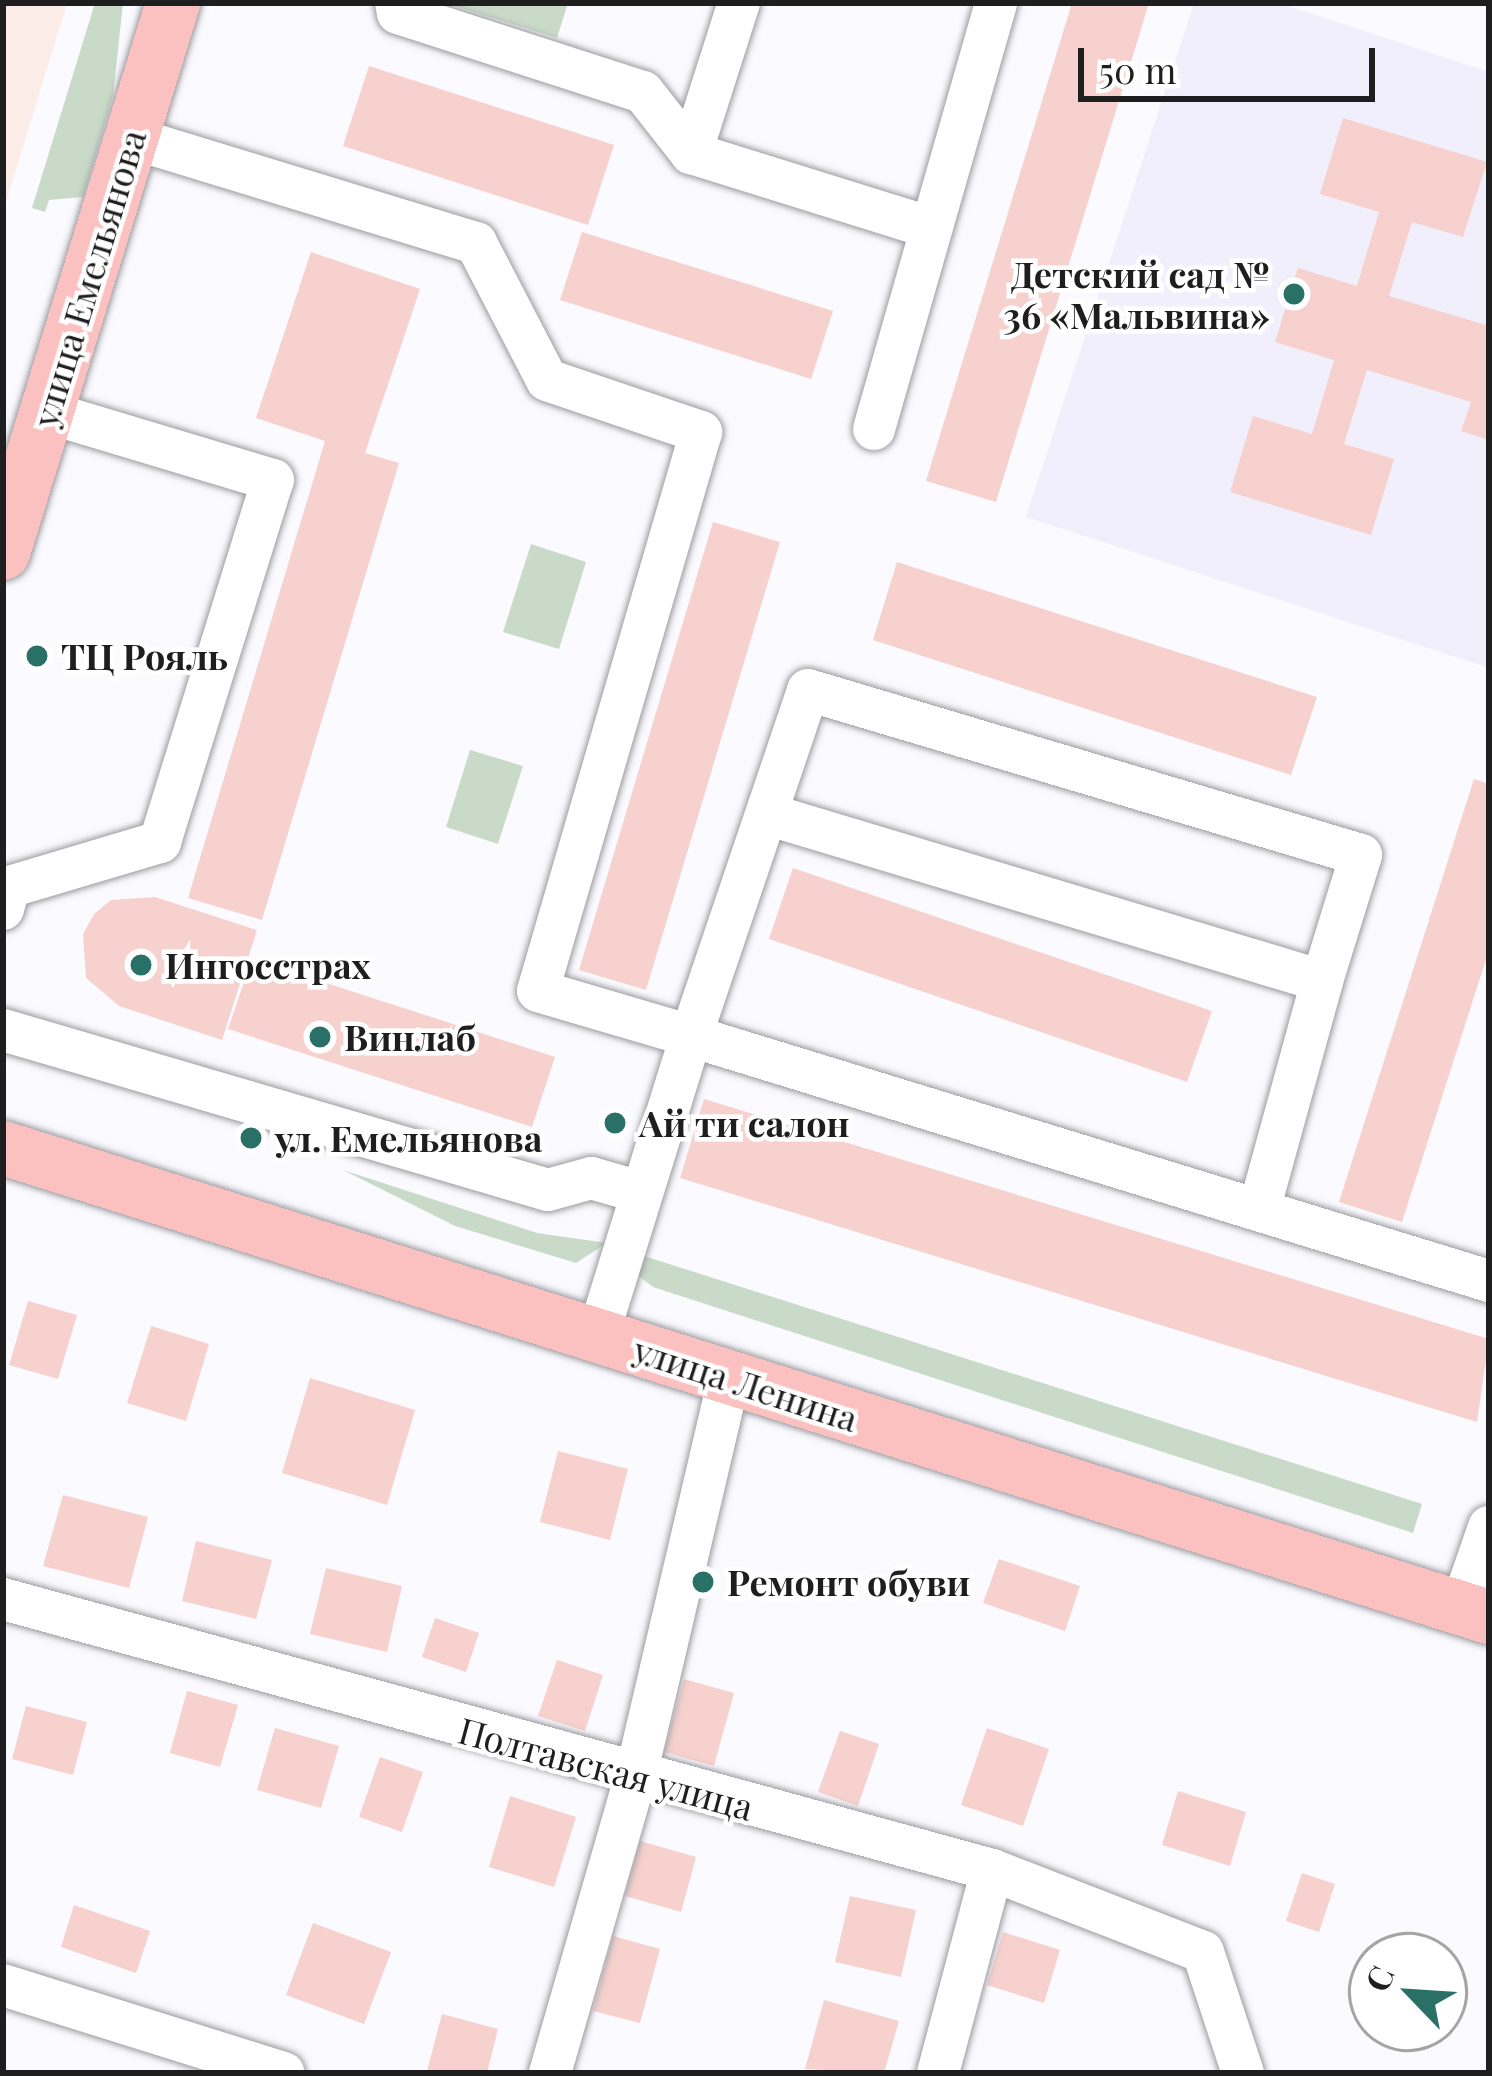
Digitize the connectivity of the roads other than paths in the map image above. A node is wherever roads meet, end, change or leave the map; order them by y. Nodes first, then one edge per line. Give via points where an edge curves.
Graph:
1 (173, 3) edge
2 (396, 3) edge
3 (739, 3) edge
4 (996, 3) edge
5 (132, 137) junction
6 (691, 153) junction
7 (932, 228) junction
8 (47, 412) junction
9 (874, 429) dead end
10 (3, 554) edge
11 (770, 815) junction
12 (5, 894) edge
13 (1322, 981) junction
14 (3, 1030) edge
15 (691, 1036) junction
16 (3, 1148) edge
17 (640, 1192) junction
18 (1259, 1210) junction
19 (1489, 1281) edge
20 (598, 1335) junction
21 (729, 1378) junction
22 (1489, 1527) edge
23 (3, 1599) edge
24 (1475, 1613) edge
25 (635, 1779) junction
26 (992, 1870) junction
27 (3, 1984) edge
28 (284, 2073) edge
29 (550, 2073) edge
30 (938, 2073) edge
31 (1243, 2073) edge

1 - 5 main road, улица Емельянова
2 - 6 street via 398,13 643,92
3 - 6 street
4 - 7 street
5 - 8 main road, улица Емельянова
5 - 15 street via 476,243 547,380 700,432 538,991
6 - 7 street
7 - 9 street
8 - 10 main road, улица Емельянова
8 - 12 street via 273,479 160,842
11 - 13 street
11 - 13 street via 808,690 1339,848 1360,855
11 - 15 street
13 - 18 street
14 - 17 street via 548,1190 591,1178
15 - 17 street
15 - 18 street
16 - 20 main road, улица Ленина
17 - 20 street
18 - 19 street
20 - 21 main road, улица Ленина
21 - 24 main road, улица Ленина
21 - 25 street
22 - 24 street
23 - 25 street, Полтавская улица
25 - 26 street, Полтавская улица
25 - 29 street
26 - 30 street
26 - 31 street, Полтавская улица via 1203,1952
27 - 28 street

